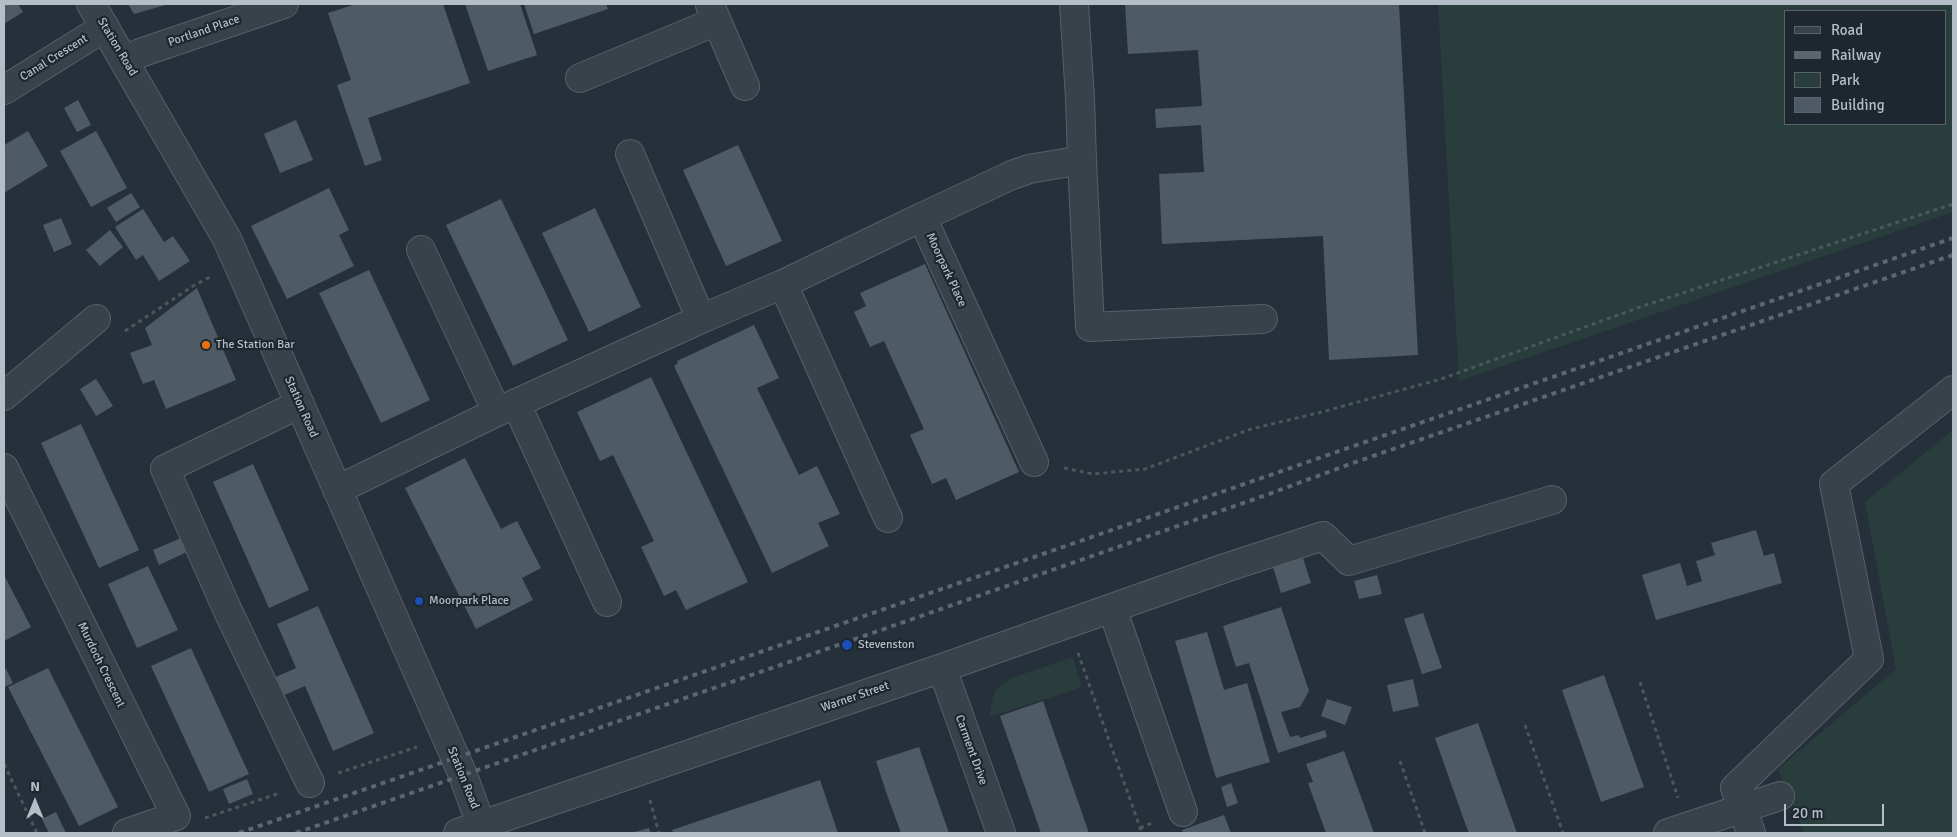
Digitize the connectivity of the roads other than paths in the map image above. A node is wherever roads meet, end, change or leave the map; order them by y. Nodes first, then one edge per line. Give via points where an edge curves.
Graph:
1 (91, 4) edge
2 (284, 4) edge
3 (1074, 4) edge
4 (713, 12) edge
5 (105, 27) junction
6 (125, 60) junction
7 (580, 78) dead end
8 (745, 86) dead end
9 (4, 90) edge
10 (630, 154) dead end
11 (1082, 160) junction
12 (922, 217) junction
13 (421, 250) dead end
14 (783, 284) junction
15 (96, 318) dead end
16 (701, 319) junction
17 (1263, 319) dead end
18 (1953, 390) edge
19 (4, 396) edge
20 (300, 404) junction
21 (507, 408) junction
22 (1034, 462) road end
23 (4, 468) edge
24 (337, 490) junction
25 (1552, 500) dead end
26 (888, 518) dead end
27 (607, 602) dead end
28 (1112, 608) junction
29 (942, 668) junction
30 (310, 783) dead end
31 (1780, 796) dead end
32 (1742, 808) junction
33 (1183, 812) dead end
34 (1678, 830) edge
35 (474, 831) edge
36 (127, 833) edge
37 (1001, 833) edge
38 (1751, 833) edge

1 - 5 street, Station Road
2 - 6 street, Portland Place
3 - 11 street
4 - 7 street
4 - 8 street
5 - 6 street, Station Road
5 - 9 street, Canal Crescent
6 - 20 street, Station Road via 227,239
10 - 16 street
11 - 12 street via 1012,174
11 - 17 street via 1090,327
12 - 14 street, Moorpark Place
12 - 22 street, Moorpark Place
13 - 21 street
14 - 16 street, Moorpark Place
14 - 26 street
15 - 19 street
16 - 21 street, Moorpark Place
18 - 32 street via 1834,484 1869,659 1735,788
20 - 24 street, Station Road
20 - 30 street via 165,469
21 - 24 street, Moorpark Place
21 - 27 street
23 - 36 street, Murdoch Crescent via 176,816
24 - 35 street, Station Road via 463,775
25 - 28 street, Warner Street via 1349,561 1323,536
28 - 29 street, Warner Street
28 - 33 street
29 - 35 street, Warner Street
29 - 37 street, Carment Drive
31 - 32 street
32 - 34 street
32 - 38 street

